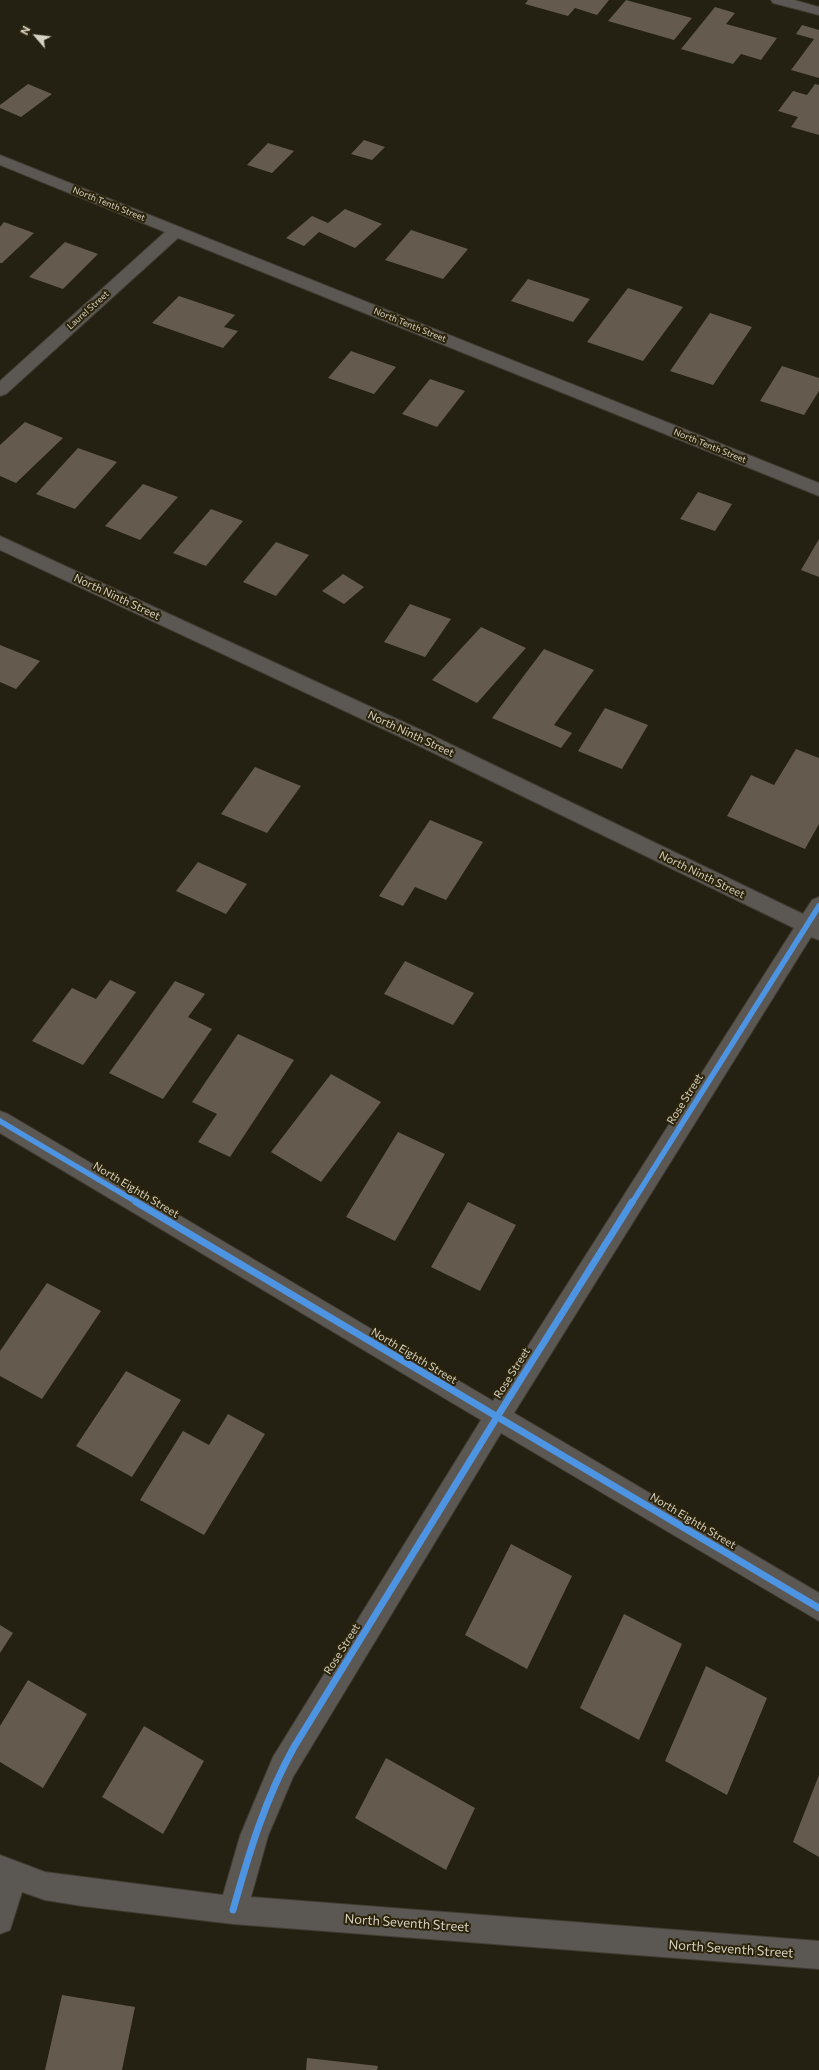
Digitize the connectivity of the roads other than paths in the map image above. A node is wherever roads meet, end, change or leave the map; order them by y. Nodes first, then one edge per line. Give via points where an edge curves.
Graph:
1 (778, 0) edge
2 (819, 11) edge
3 (0, 160) edge
4 (176, 230) junction
5 (0, 390) edge
6 (819, 490) edge
7 (0, 542) edge
8 (815, 921) edge
9 (0, 1121) edge
10 (497, 1417) junction
11 (819, 1608) edge
12 (6, 1872) edge
13 (233, 1910) junction
14 (0, 1920) edge
15 (819, 1955) edge

1 - 2 street
3 - 4 street, North Tenth Street
4 - 5 street, Laurel Street
4 - 6 street, North Tenth Street
7 - 8 street, North Ninth Street
8 - 10 street, Rose Street
9 - 10 street, North Eighth Street
10 - 11 street, North Eighth Street
10 - 13 street, Rose Street via 287,1761 254,1836
12 - 13 street, North Seventh Street via 44,1886
12 - 14 street
13 - 15 street, North Seventh Street

